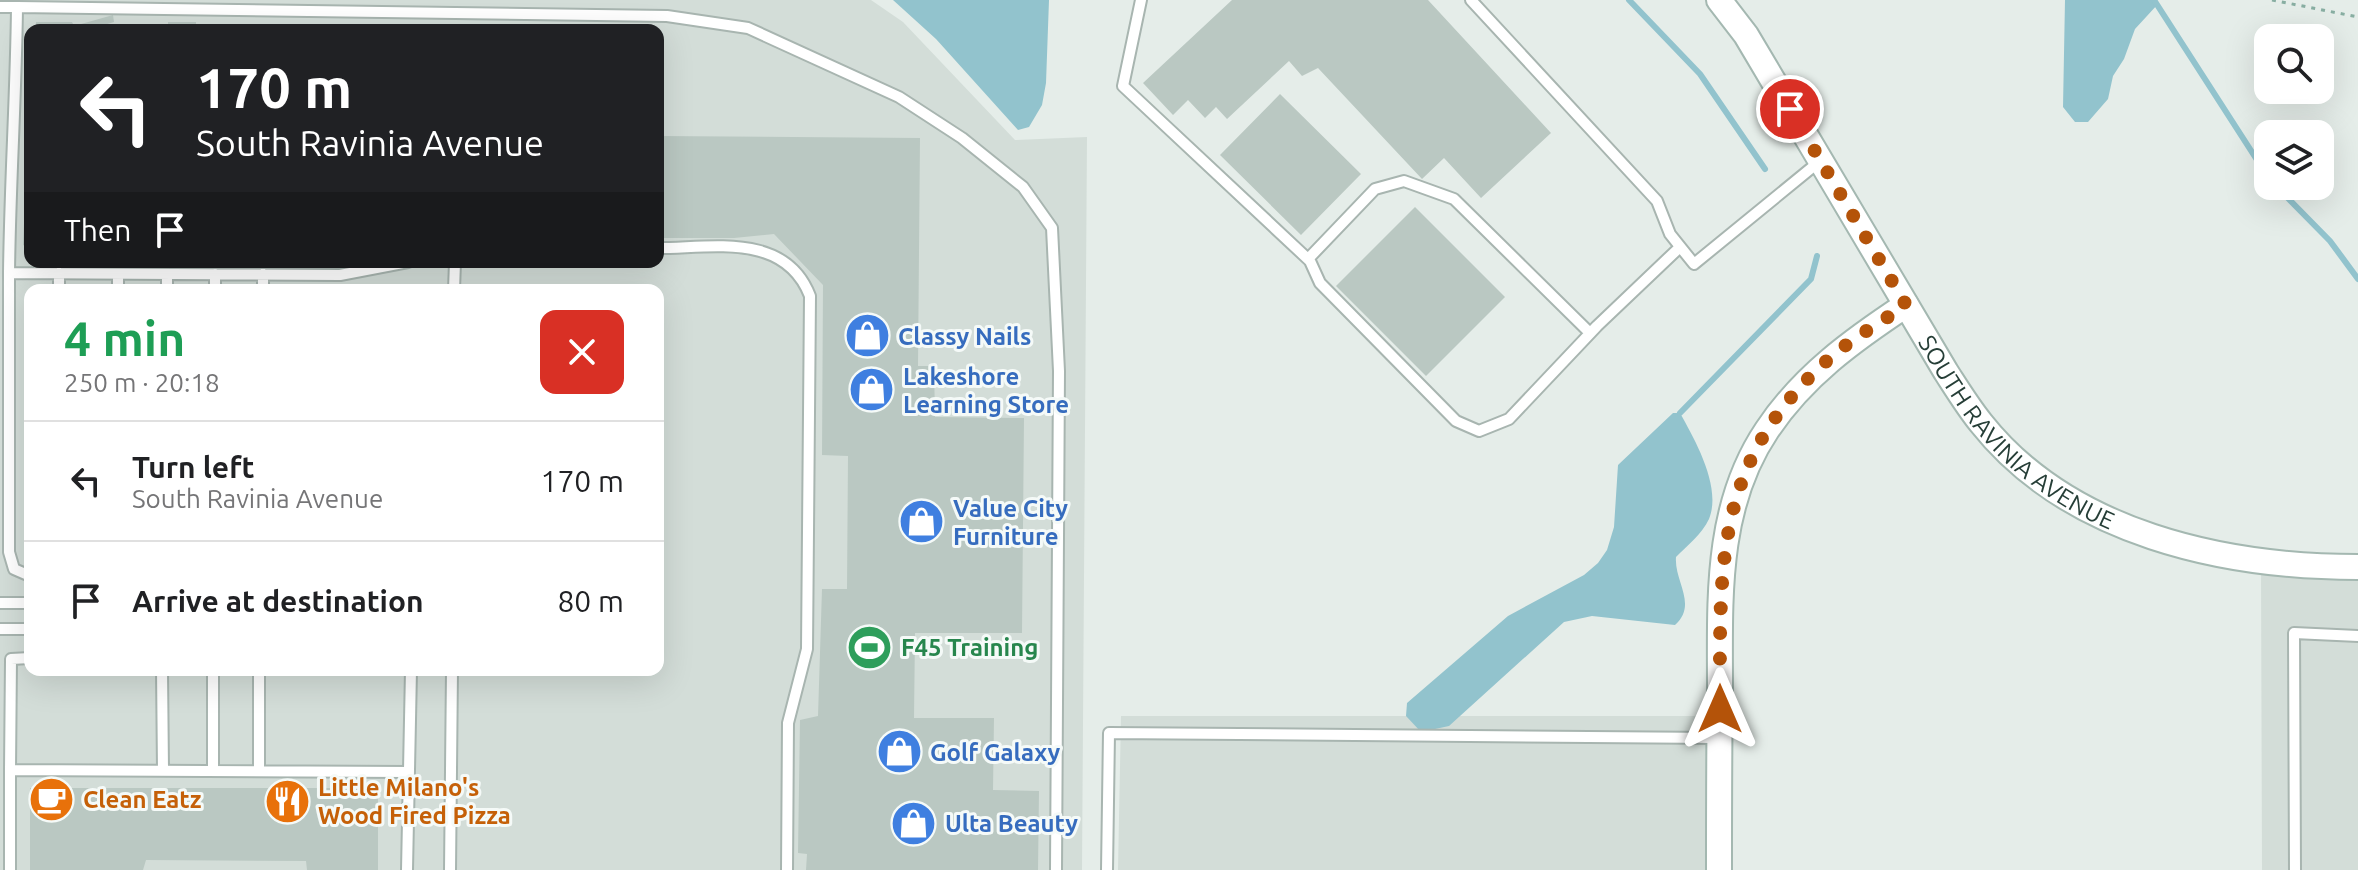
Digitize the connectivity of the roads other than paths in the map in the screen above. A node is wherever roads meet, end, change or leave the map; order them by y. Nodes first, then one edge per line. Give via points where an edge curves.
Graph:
1 (1141, 0) edge
2 (1471, 0) edge
3 (1719, 0) edge
4 (0, 7) edge
5 (17, 7) junction
6 (1820, 160) junction
7 (1680, 247) junction
8 (664, 248) edge
9 (1308, 259) junction
10 (383, 268) edge
11 (9, 273) junction
12 (59, 273) junction
13 (118, 274) junction
14 (167, 274) junction
15 (215, 274) junction
16 (263, 274) junction
17 (59, 284) edge
18 (118, 284) edge
19 (167, 284) edge
20 (215, 284) edge
21 (263, 284) edge
22 (1906, 305) junction
23 (1590, 333) junction
24 (2358, 567) edge
25 (24, 574) edge
26 (0, 603) edge
27 (24, 603) edge
28 (0, 629) edge
29 (24, 629) edge
30 (2358, 636) edge
31 (24, 658) edge
32 (162, 676) edge
33 (213, 676) edge
34 (259, 676) edge
35 (411, 676) edge
36 (452, 676) edge
37 (1719, 738) junction
38 (10, 770) junction
39 (163, 770) junction
40 (213, 771) junction
41 (259, 771) junction
42 (409, 772) junction
43 (10, 870) edge
44 (407, 870) edge
45 (450, 870) edge
46 (787, 870) edge
47 (1056, 870) edge
48 (1107, 870) edge
49 (1719, 870) edge
50 (2295, 870) edge

1 - 9 lane via 1123,86
2 - 7 lane via 1657,201
3 - 6 street, SOUTH RAVINIA AVENUE via 1746,35
4 - 5 lane
5 - 11 lane
5 - 47 lane via 667,16 748,28 899,97 1023,187 1052,228 1053,244 1059,371
6 - 7 lane via 1694,264
6 - 22 street, SOUTH RAVINIA AVENUE
7 - 23 lane
8 - 46 lane via 769,251 788,265 810,296 807,649 788,723
9 - 23 lane via 1375,189 1404,181 1454,199
9 - 23 lane via 1320,283 1445,410 1479,431 1509,419
10 - 16 lane
11 - 12 lane
11 - 25 lane via 10,563
12 - 13 lane
12 - 17 lane
13 - 14 lane
13 - 18 lane
14 - 15 lane
14 - 19 lane
15 - 16 lane
15 - 20 lane
16 - 21 lane
22 - 24 street, SOUTH RAVINIA AVENUE via 1982,424 2061,492 2158,541 2304,567
22 - 37 street via 1810,377 1765,431 1747,465 1722,555
26 - 27 lane
28 - 29 lane
30 - 50 lane via 2294,633
31 - 38 lane via 11,659
32 - 39 lane
33 - 40 lane
34 - 41 lane
35 - 42 lane
36 - 45 lane
37 - 48 lane via 1109,733
37 - 49 street
38 - 39 lane
38 - 43 lane
39 - 40 lane
40 - 41 lane
41 - 42 lane
42 - 44 lane

